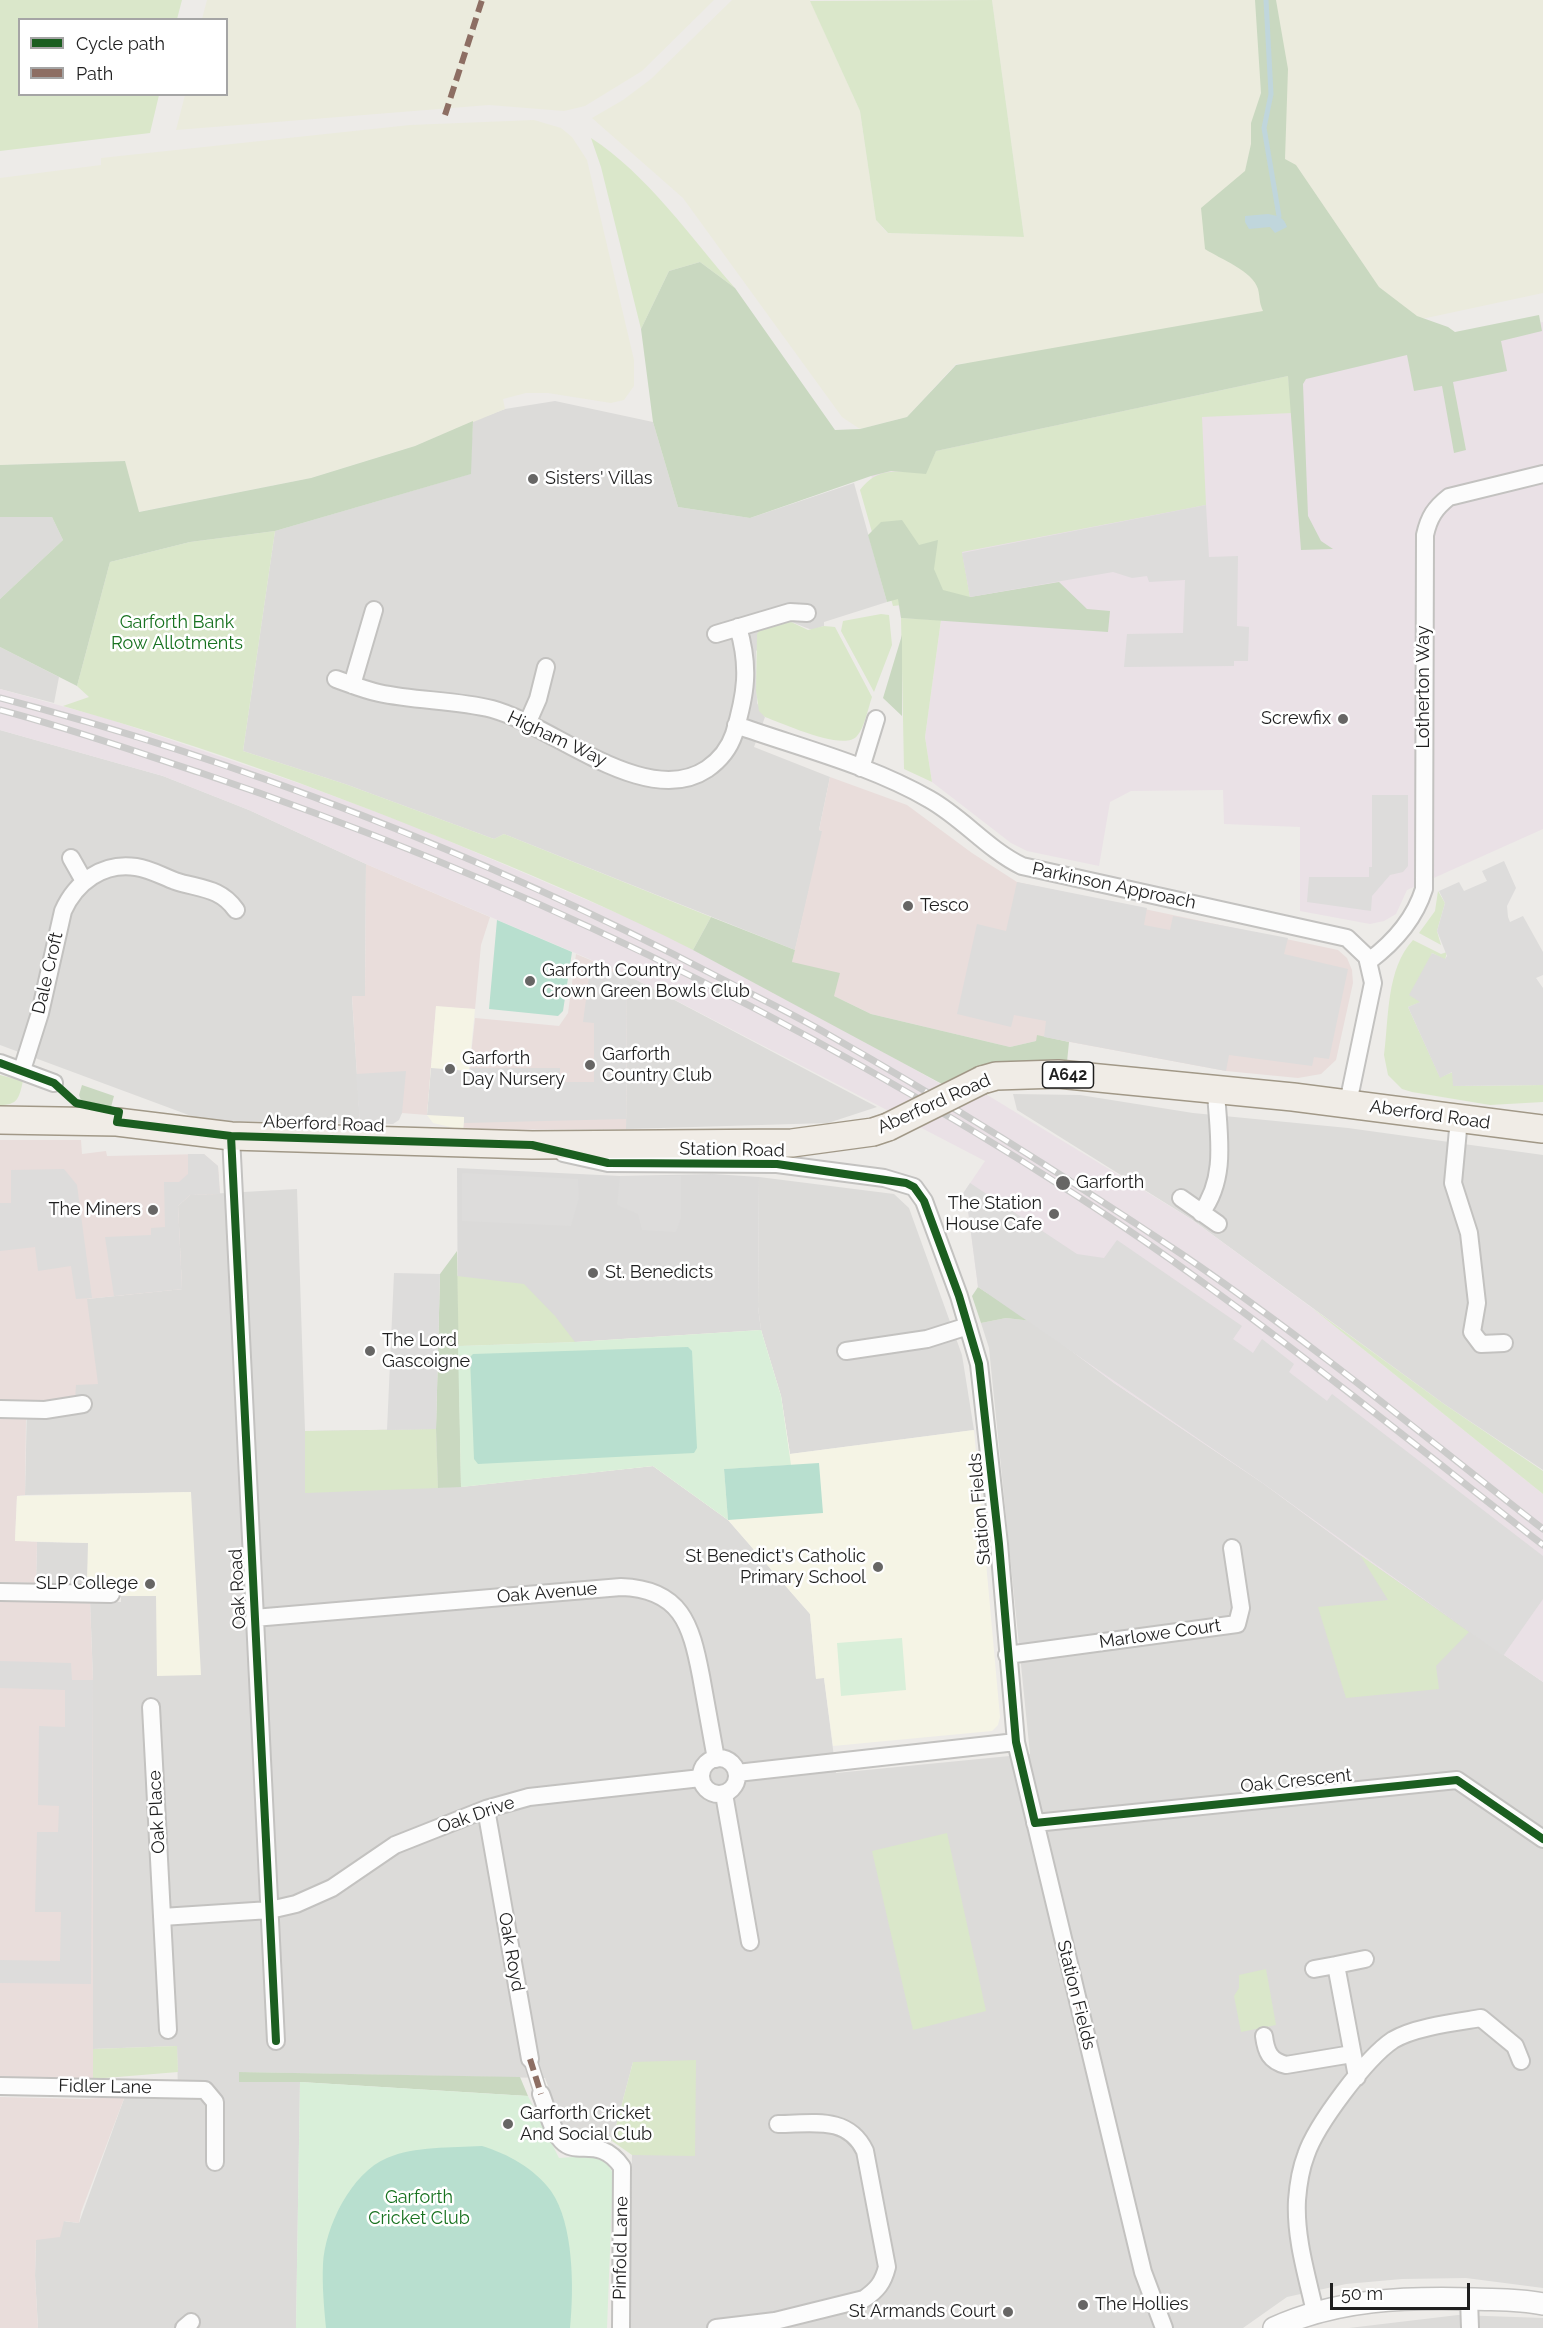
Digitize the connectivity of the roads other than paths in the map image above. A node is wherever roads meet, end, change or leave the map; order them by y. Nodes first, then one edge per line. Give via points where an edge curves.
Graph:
1 (1543, 474) edge
2 (374, 610) dead end
3 (807, 613) dead end
4 (738, 627) junction
5 (716, 634) dead end
6 (546, 667) dead end
7 (876, 719) dead end
8 (527, 724) junction
9 (736, 725) junction
10 (861, 768) junction
11 (71, 858) dead end
12 (84, 881) junction
13 (236, 910) dead end
14 (1368, 961) junction
15 (0, 1063) edge
16 (22, 1070) junction
17 (54, 1083) dead end
18 (1216, 1091) junction
19 (1348, 1103) junction
20 (1460, 1119) junction
21 (0, 1120) edge
22 (1543, 1129) edge
23 (231, 1136) junction
24 (532, 1145) junction
25 (1181, 1198) dead end
26 (924, 1201) joint
27 (1201, 1213) junction
28 (1218, 1224) dead end
29 (968, 1326) junction
30 (1504, 1343) dead end
31 (846, 1351) dead end
32 (83, 1404) dead end
33 (0, 1409) edge
34 (1232, 1548) dead end
35 (0, 1592) edge
36 (111, 1594) dead end
37 (254, 1618) junction
38 (1007, 1655) junction
39 (152, 1707) dead end
40 (1016, 1742) junction
41 (716, 1758) junction
42 (737, 1773) junction
43 (701, 1778) junction
44 (724, 1794) junction
45 (486, 1809) junction
46 (1035, 1823) junction
47 (1543, 1839) edge
48 (270, 1910) junction
49 (162, 1917) junction
50 (750, 1942) dead end
51 (1365, 1959) dead end
52 (1336, 1965) junction
53 (1314, 1969) dead end
54 (168, 2030) dead end
55 (1264, 2036) dead end
56 (276, 2041) dead end
57 (1352, 2054) junction
58 (530, 2059) joint
59 (1521, 2061) dead end
60 (1357, 2077) junction
61 (0, 2086) edge
62 (541, 2094) joint
63 (778, 2124) dead end
64 (215, 2162) dead end
65 (1469, 2299) junction
66 (1543, 2304) edge
67 (1315, 2312) junction
68 (621, 2328) edge
69 (716, 2328) edge
70 (1164, 2328) edge
71 (1274, 2328) edge
72 (1470, 2328) edge

1 - 14 street, Lotherton Way via 1449,497 1428,520 1424,889 1412,916
2 - 8 street, Higham Way via 344,682 377,693 493,710
3 - 4 street via 790,612
4 - 5 street
4 - 9 street, Higham Way via 747,664
6 - 8 street
7 - 10 street
8 - 9 street, Higham Way via 626,771 664,781 690,777 713,765 730,745
9 - 10 street, Parkinson Approach
10 - 14 street, Parkinson Approach via 937,803 991,847 1022,866 1335,934 1359,946
11 - 12 street
12 - 13 street, Dale Croft via 109,868 137,867 212,890 230,901
12 - 16 street, Dale Croft via 63,911
14 - 19 street via 1373,983
15 - 16 street
16 - 17 street
18 - 19 main road, Aberford Road / A642
18 - 24 main road, Aberford Road / A642, bridge via 1058,1074 996,1076 873,1132 792,1143
18 - 27 street via 1218,1179
19 - 20 main road, Aberford Road / A642
20 - 22 main road, Aberford Road / A642
20 - 30 street via 1453,1183 1469,1233 1478,1303 1472,1332 1481,1344
21 - 23 main road, Aberford Road / A642 via 106,1122
23 - 24 main road, Aberford Road / A642
23 - 37 street, Oak Road
24 - 26 street, Station Road via 608,1163 777,1164 884,1178 914,1187
25 - 27 street
26 - 29 street, Station Fields
27 - 28 street
29 - 31 street via 927,1339
29 - 38 street, Station Fields via 983,1386
32 - 33 street via 45,1410
34 - 38 street, Marlowe Court via 1241,1608 1237,1624
35 - 36 street
37 - 41 street, Oak Avenue via 621,1587 651,1591 677,1608 693,1635
37 - 48 street, Oak Road
38 - 40 street, Station Fields
39 - 49 street, Oak Place
40 - 42 street
40 - 46 street, Station Fields
41 - 42 street via 728,1761
41 - 43 street via 704,1766
42 - 44 street via 733,1788
43 - 44 street via 708,1790
43 - 45 street, Oak Drive via 569,1791
44 - 50 street
45 - 48 street, Oak Drive via 395,1845 320,1894
45 - 58 street, Oak Royd
46 - 47 street, Oak Crescent via 1457,1780
46 - 70 street, Station Fields via 1143,2272
48 - 49 street
48 - 56 street, Oak Road
49 - 54 street, Oak Place
51 - 52 street
52 - 53 street
52 - 57 street
55 - 57 street via 1269,2055 1286,2065
57 - 60 street
58 - 62 street, Oak Royd
59 - 60 street via 1515,2046 1481,2018 1440,2024 1394,2040
60 - 67 street via 1329,2114 1306,2155 1297,2200 1301,2249
61 - 64 street, Fidler Lane via 199,2088 209,2092 215,2102
62 - 68 street, Pinfold Lane via 564,2143 601,2148 622,2167
63 - 69 street via 840,2126 860,2140 886,2254 885,2274 875,2292 864,2299 775,2321
65 - 66 street
65 - 67 street via 1415,2298
65 - 72 street
67 - 71 street

